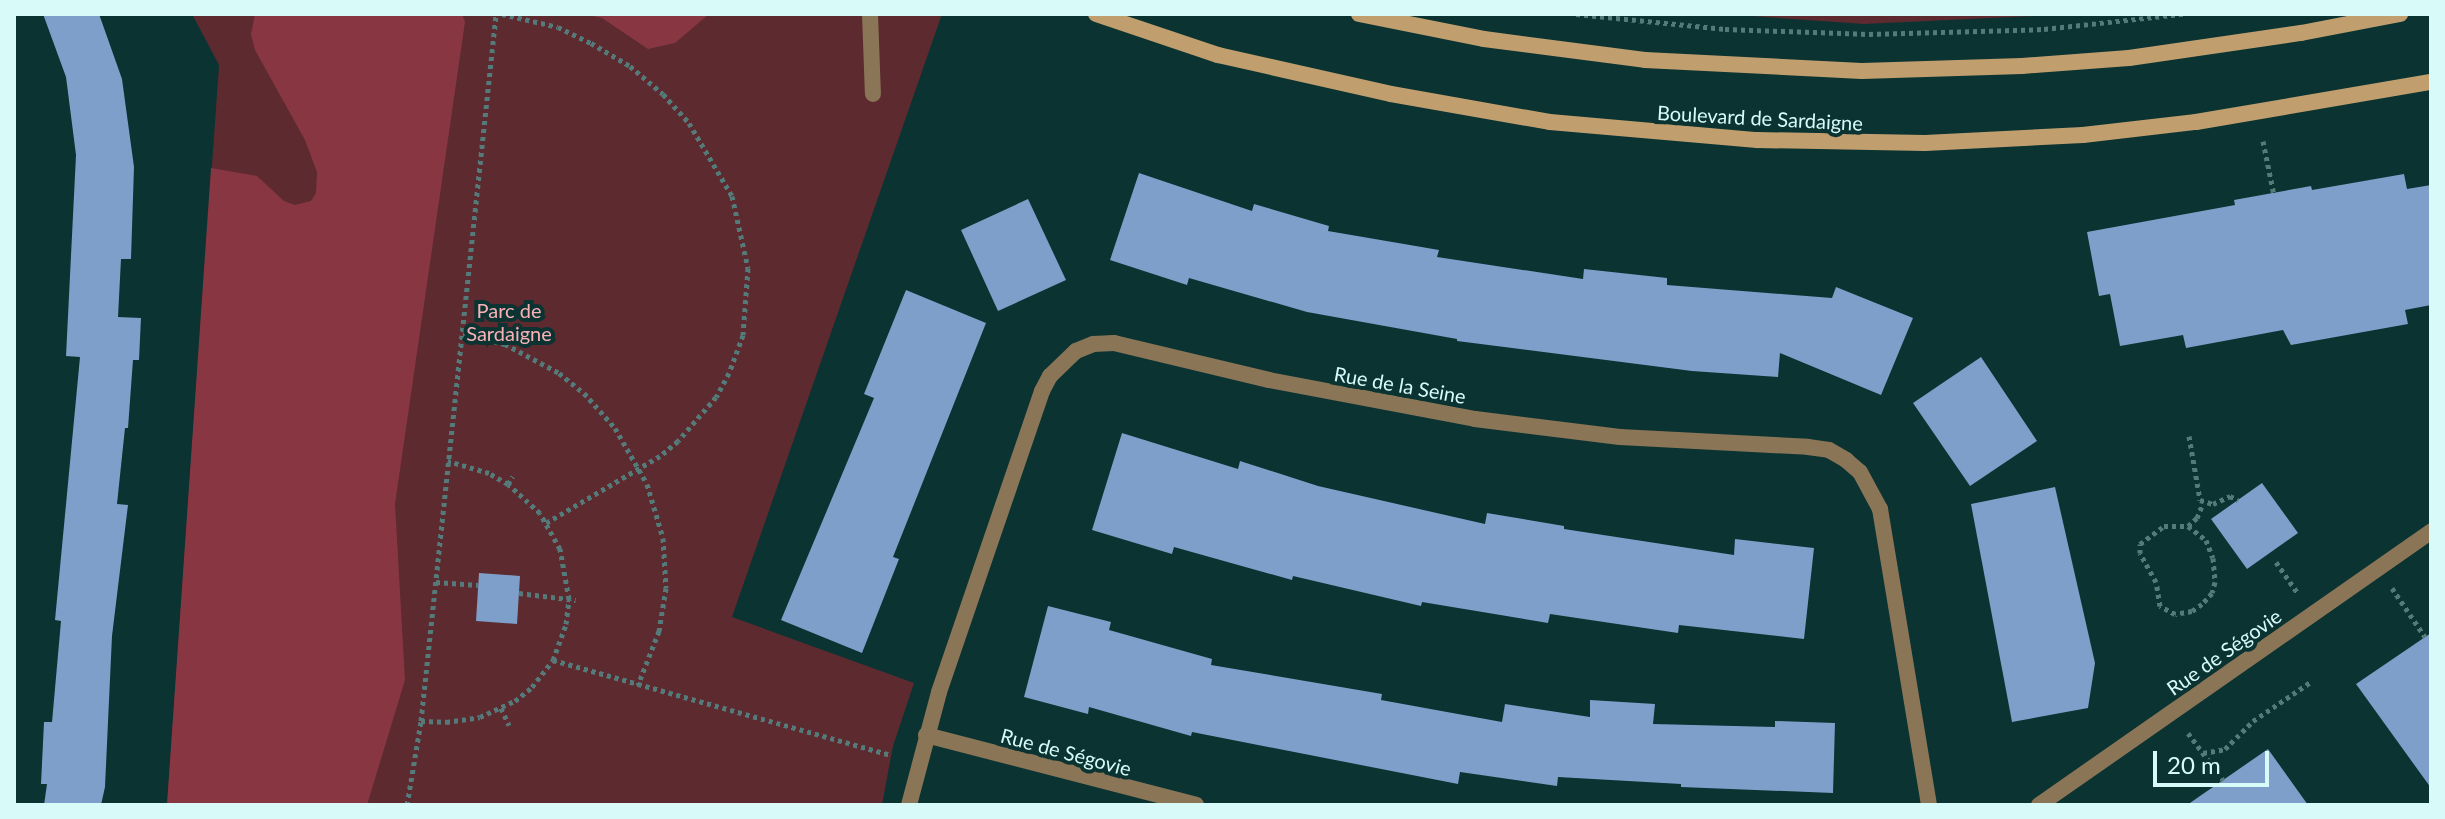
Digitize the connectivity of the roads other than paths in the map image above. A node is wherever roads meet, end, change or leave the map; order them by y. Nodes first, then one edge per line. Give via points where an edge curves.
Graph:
1 (870, 14) edge
2 (1096, 14) edge
3 (1359, 14) edge
4 (2400, 14) edge
5 (2431, 82) edge
6 (873, 94) dead end
7 (2431, 532) edge
8 (926, 735) junction
9 (909, 805) edge
10 (1196, 805) edge
11 (1929, 805) edge
12 (2039, 805) edge

1 - 6 street
2 - 5 street, Boulevard de Sardaigne via 1218,55 1420,100 1566,124 1757,140 1925,143 2083,135 2196,122
3 - 4 street via 1484,39 1645,60 1862,71 2129,58
7 - 12 street, Rue de Ségovie
8 - 9 street, Rue de la Seine
8 - 10 street, Rue de Ségovie
8 - 11 street, Rue de la Seine via 1042,391 1076,351 1114,343 1269,380 1475,419 1620,437 1829,450 1860,472 1880,509

